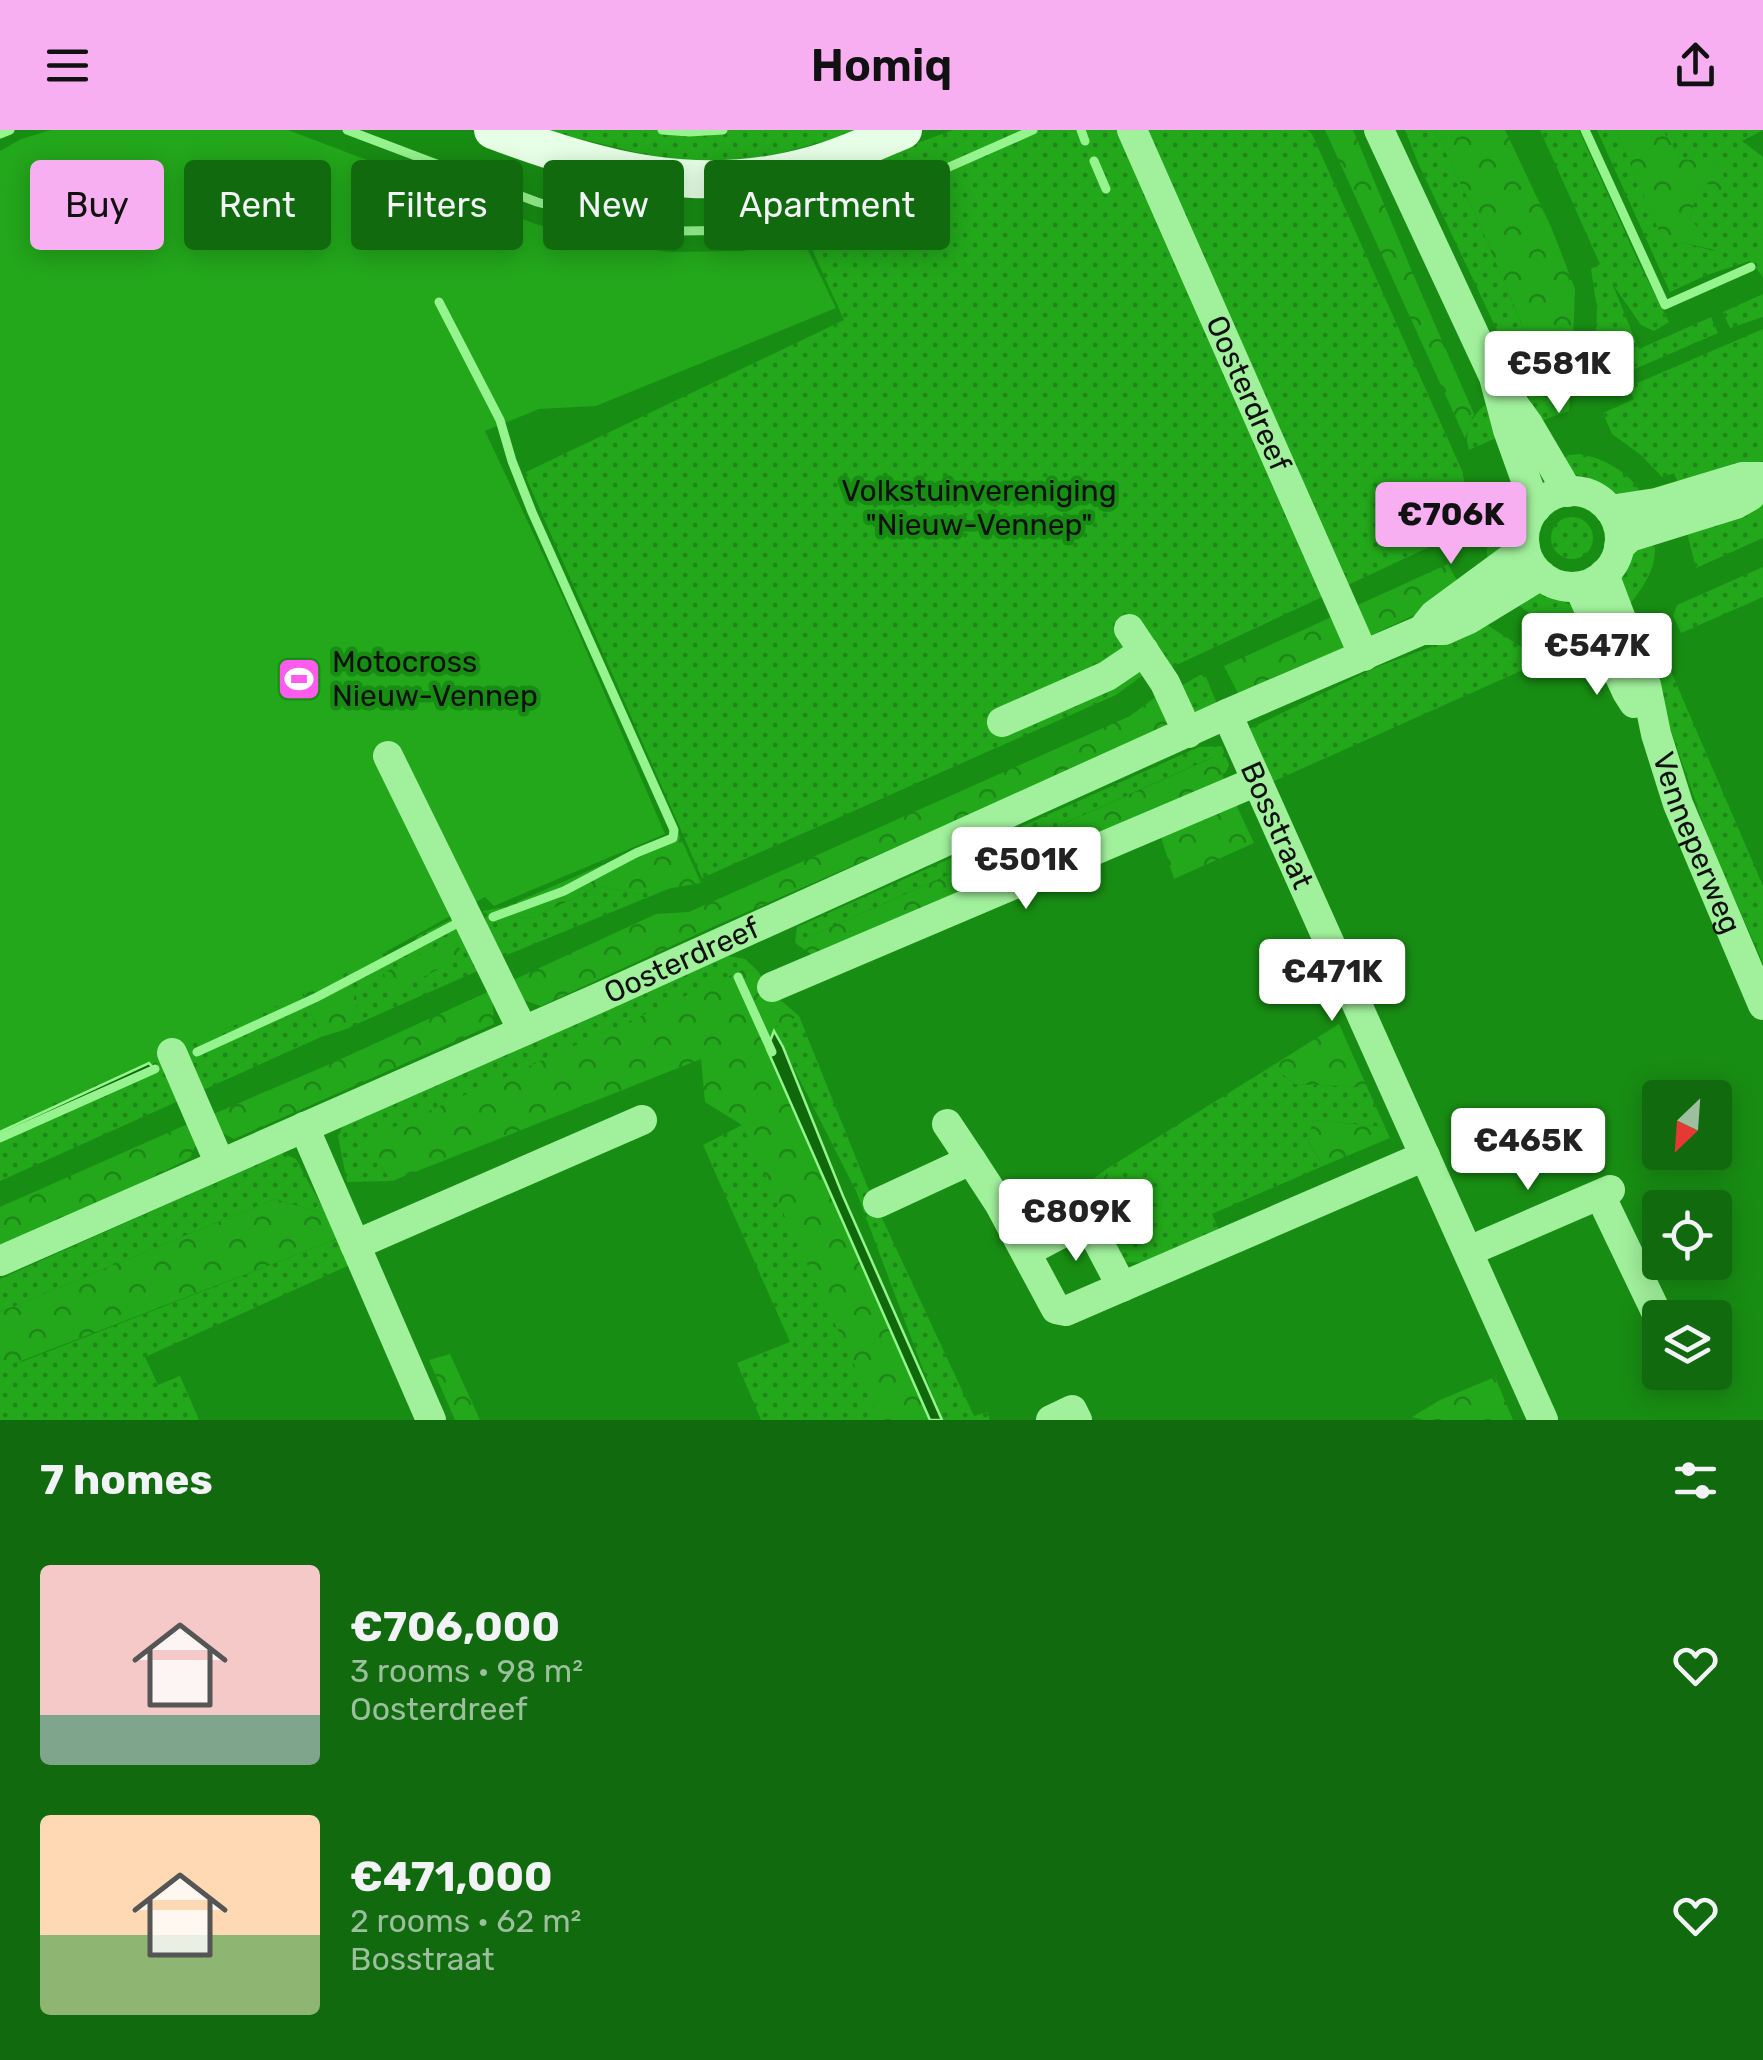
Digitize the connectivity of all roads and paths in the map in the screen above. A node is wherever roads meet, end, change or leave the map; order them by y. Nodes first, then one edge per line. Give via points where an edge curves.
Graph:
1 (493, 130) edge
2 (903, 130) edge
3 (1132, 130) edge
4 (1379, 130) edge
5 (1494, 378) junction
6 (1763, 479) edge
7 (1568, 492) junction
8 (1536, 508) junction
9 (1610, 510) junction
10 (1619, 547) junction
11 (1525, 548) junction
12 (1541, 576) junction
13 (1591, 580) junction
14 (1422, 630) junction
15 (1364, 656) junction
16 (1227, 714) junction
17 (1002, 722) dead end
18 (1188, 732) junction
19 (388, 756) dead end
20 (1257, 781) junction
21 (772, 987) dead end
22 (1763, 1004) edge
23 (524, 1031) junction
24 (172, 1054) dead end
25 (642, 1120) dead end
26 (946, 1124) dead end
27 (304, 1127) junction
28 (1426, 1156) junction
29 (971, 1160) junction
30 (220, 1164) junction
31 (878, 1203) dead end
32 (355, 1245) junction
33 (1469, 1251) junction
34 (1026, 1252) junction
35 (0, 1262) edge
36 (1122, 1287) junction
37 (1651, 1300) edge
38 (431, 1420) edge
39 (1052, 1420) edge
40 (1077, 1420) edge
41 (1544, 1420) edge

1 - 2 main road via 639,174 712,179 815,165
3 - 15 street, Oosterdreef
4 - 5 street
5 - 7 street
5 - 8 street
6 - 9 street via 1742,477
6 - 10 street via 1736,504 1630,537
7 - 8 street
7 - 9 street via 1591,495
8 - 11 street
9 - 10 street
10 - 13 street via 1614,562
11 - 12 street
11 - 14 street, Oosterdreef
12 - 13 street via 1555,584
12 - 14 street, Oosterdreef via 1444,630
13 - 22 street, Venneperweg via 1627,692 1656,734 1693,844
14 - 15 street, Oosterdreef
15 - 16 street, Oosterdreef
16 - 18 street, Oosterdreef
16 - 20 street, Bosstraat
17 - 18 street via 1108,676 1136,640
18 - 23 street, Oosterdreef
19 - 23 street
20 - 21 street, Oosterdreef
20 - 28 street, Bosstraat
23 - 27 street, Oosterdreef
24 - 30 street
25 - 32 street
26 - 29 street
27 - 30 street, Oosterdreef
27 - 32 street
28 - 33 street, Bosstraat
28 - 36 street
29 - 31 street
29 - 34 street
30 - 35 street, Oosterdreef
32 - 38 street
33 - 37 street via 1605,1192
33 - 41 street, Bosstraat
34 - 36 street via 1056,1309 1066,1312
34 - 36 street via 1082,1225 1093,1232
39 - 40 street via 1072,1410

